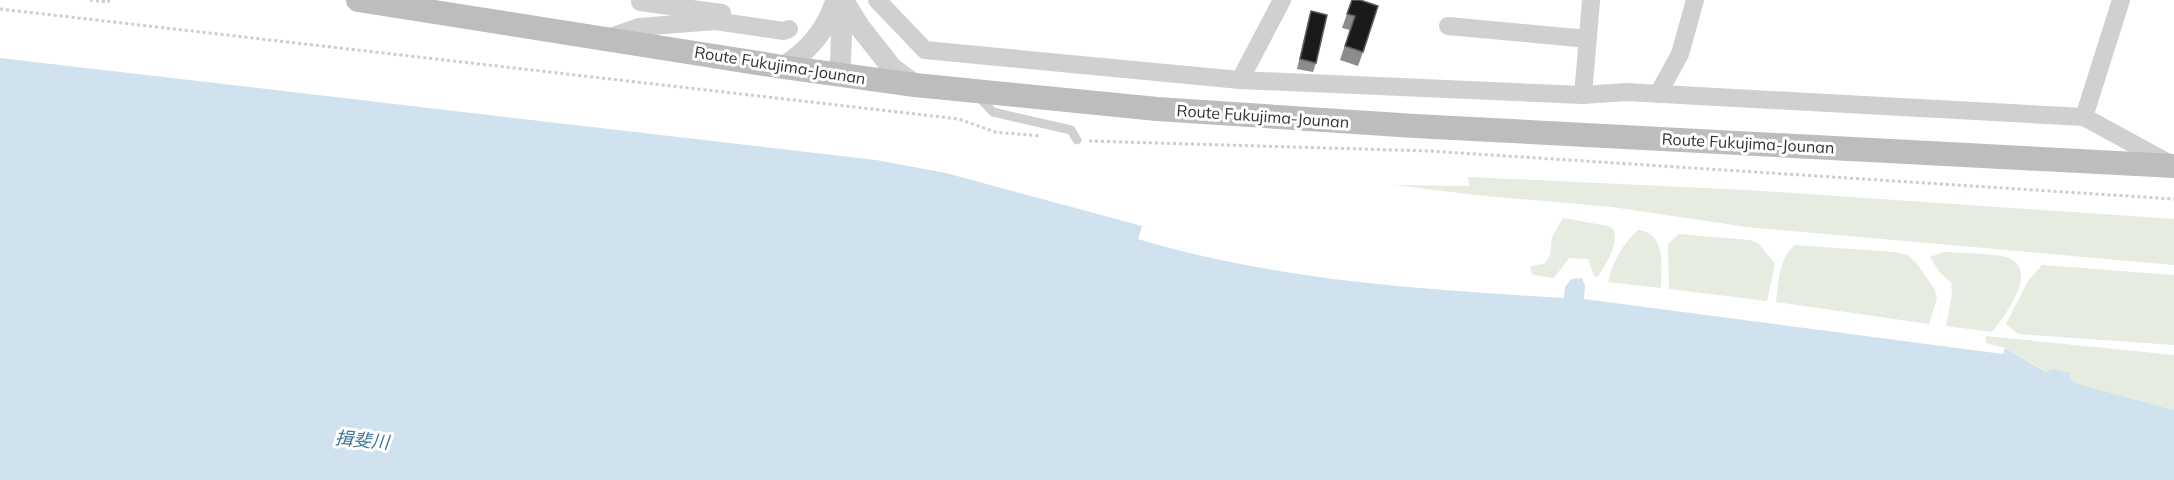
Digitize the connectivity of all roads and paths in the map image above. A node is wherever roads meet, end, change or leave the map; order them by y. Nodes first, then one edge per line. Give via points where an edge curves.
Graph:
1 (90, 0) edge
2 (110, 0) edge
3 (358, 0) edge
4 (641, 0) edge
5 (840, 0) edge
6 (877, 0) edge
7 (1282, 0) edge
8 (1695, 0) edge
9 (2121, 0) edge
10 (1591, 2) dead end
11 (727, 21) junction
12 (1448, 26) dead end
13 (789, 29) dead end
14 (608, 38) junction
15 (1588, 39) junction
16 (783, 67) junction
17 (840, 74) junction
18 (1240, 80) junction
19 (915, 85) junction
20 (973, 91) junction
21 (1658, 94) junction
22 (1583, 95) junction
23 (2084, 117) junction
24 (1077, 140) dead end
25 (2174, 166) edge

1 - 2 path
3 - 14 main road, Route Fukujima-Jounan
4 - 11 street via 727,14
5 - 16 street via 821,33 802,55
5 - 17 street
5 - 19 street via 887,62
6 - 18 street via 925,50
7 - 18 street
8 - 21 street via 1680,54
9 - 23 street
10 - 15 street
11 - 13 street
11 - 14 street via 639,27
12 - 15 street
14 - 16 main road, Route Fukujima-Jounan
15 - 22 street
16 - 17 main road, Route Fukujima-Jounan
17 - 19 main road, Route Fukujima-Jounan
18 - 22 street
19 - 20 main road, Route Fukujima-Jounan
20 - 24 lane via 993,112 1071,130
20 - 25 main road, Route Fukujima-Jounan via 1156,109 1415,126
21 - 22 street
21 - 23 street
23 - 25 street

